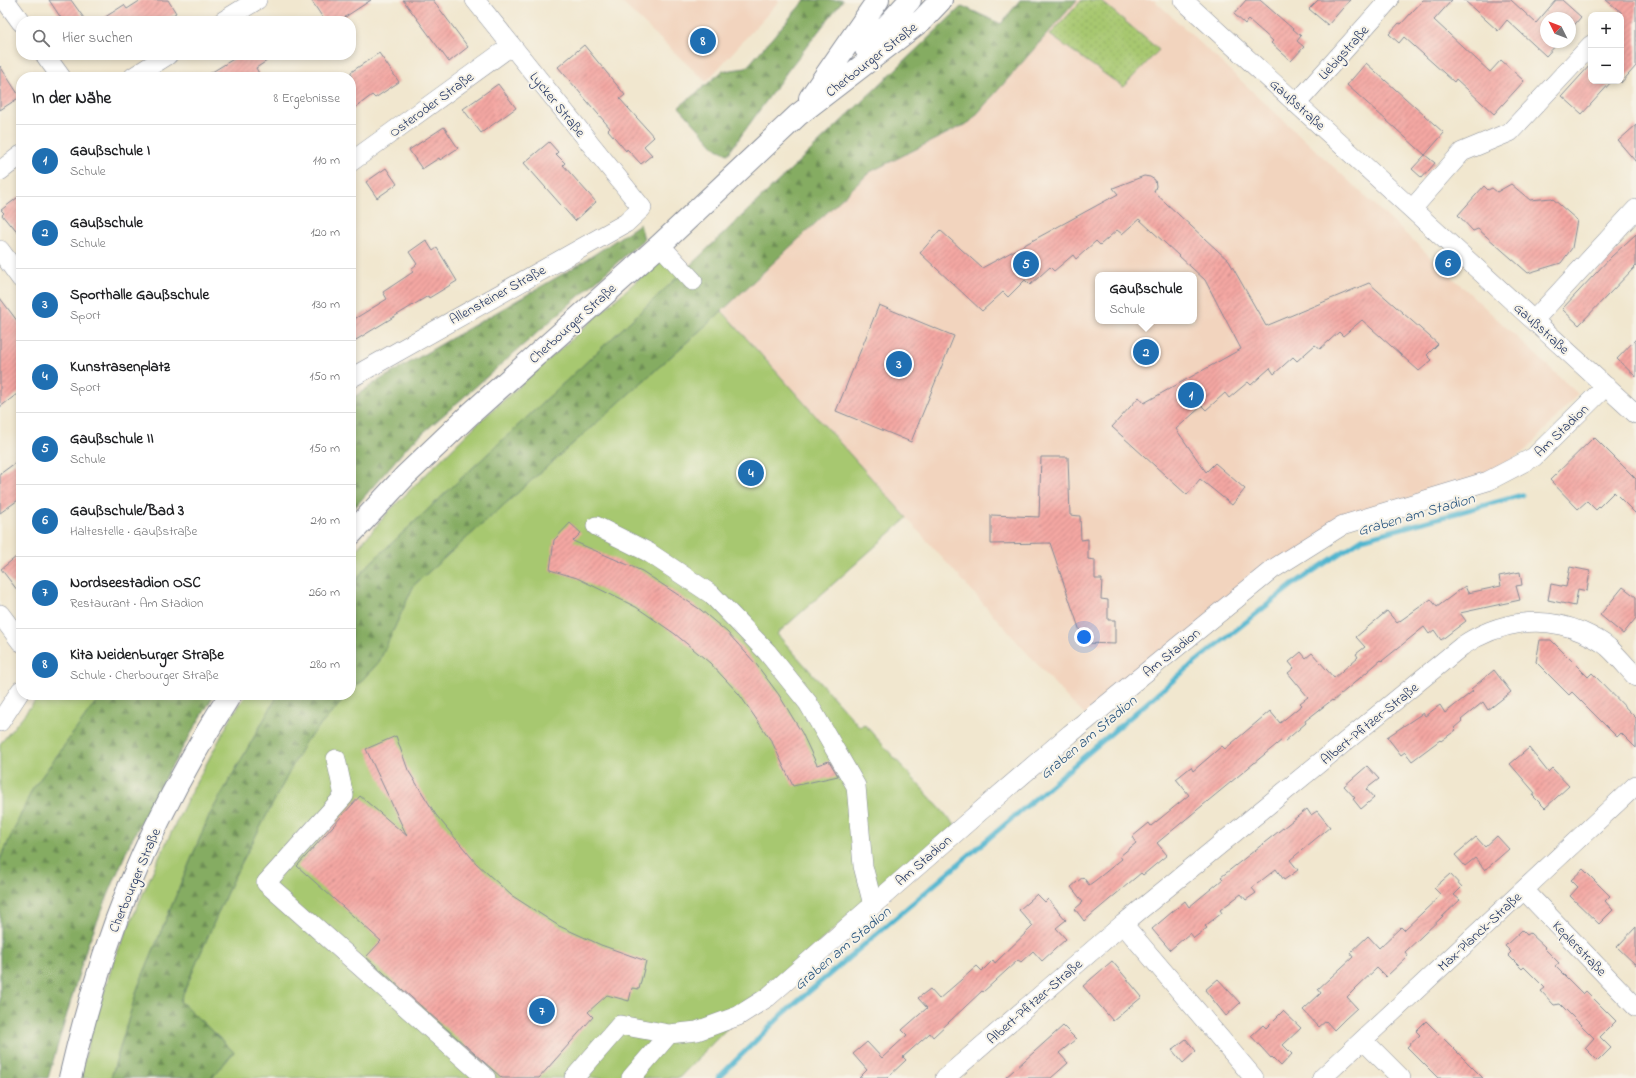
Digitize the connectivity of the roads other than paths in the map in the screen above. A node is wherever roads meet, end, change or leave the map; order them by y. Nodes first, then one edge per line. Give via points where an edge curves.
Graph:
1 (5, 0) edge
2 (257, 0) edge
3 (475, 0) edge
4 (878, 0) edge
5 (910, 0) edge
6 (941, 0) edge
7 (1183, 0) edge
8 (1389, 0) edge
9 (17, 16) edge
10 (231, 16) edge
11 (511, 46) junction
12 (1588, 48) edge
13 (49, 60) edge
14 (160, 60) edge
15 (57, 72) edge
16 (140, 72) edge
17 (1297, 103) junction
18 (798, 115) junction
19 (356, 158) edge
20 (16, 159) edge
21 (0, 171) edge
22 (642, 208) joint
23 (1412, 209) junction
24 (1636, 209) edge
25 (660, 245) junction
26 (0, 250) edge
27 (16, 272) edge
28 (693, 281) dead end
29 (1534, 320) junction
30 (356, 375) edge
31 (1606, 386) junction
32 (1636, 414) edge
33 (596, 526) dead end
34 (356, 529) edge
35 (0, 614) edge
36 (16, 635) edge
37 (1636, 677) edge
38 (16, 698) edge
39 (227, 700) edge
40 (0, 722) edge
41 (336, 759) dead end
42 (1636, 785) edge
43 (1524, 890) junction
44 (873, 904) junction
45 (1123, 924) junction
46 (1636, 1007) edge
47 (669, 1034) junction
48 (1363, 1040) junction
49 (70, 1078) edge
50 (486, 1078) edge
51 (574, 1078) edge
52 (631, 1078) edge
53 (945, 1078) edge
54 (1254, 1078) edge
55 (1322, 1078) edge
56 (1401, 1078) edge

1 - 9 street
2 - 10 street
3 - 11 street, Lycker Straße
4 - 18 main road, Cherbourger Straße
5 - 18 main road via 840,77
6 - 18 main road, Cherbourger Straße via 922,20
7 - 17 street, Gaußstraße
8 - 17 street, Liebigstraße
11 - 19 street, Osteroder Straße
11 - 22 street, Lycker Straße
12 - 23 street via 1510,132 1462,152
13 - 15 street
14 - 16 street
17 - 23 street, Gaußstraße
18 - 25 main road, Cherbourger Straße
20 - 21 street
22 - 30 street, Allensteiner Straße via 626,223
23 - 29 street, Gaußstraße
24 - 29 street
25 - 28 street
25 - 34 main road, Cherbourger Straße via 468,416 405,476
26 - 27 street
29 - 31 street, Gaußstraße
31 - 32 street, Gaußstraße
31 - 44 street, Am Stadion via 1534,458 1488,482 1343,525 1273,569 1070,734
33 - 44 street via 648,552 711,594 767,652 808,703 856,786 863,866
35 - 36 street
37 - 45 street, Albert-Pfitzer-Straße via 1608,647 1571,627 1551,622 1530,622 1510,624 1477,636
38 - 40 street
39 - 49 main road, Cherbourger Straße via 191,759 160,818 129,887 106,948
41 - 50 street via 344,796 266,883
42 - 43 street, Max-Planck-Straße
43 - 46 street, Keplerstraße
43 - 48 street, Max-Planck-Straße
44 - 47 street, Am Stadion via 768,997 738,1016 697,1030
45 - 53 street, Albert-Pfitzer-Straße
45 - 54 street
47 - 51 street, Am Stadion via 620,1025
47 - 52 street
48 - 55 street, Max-Planck-Straße
48 - 56 street

